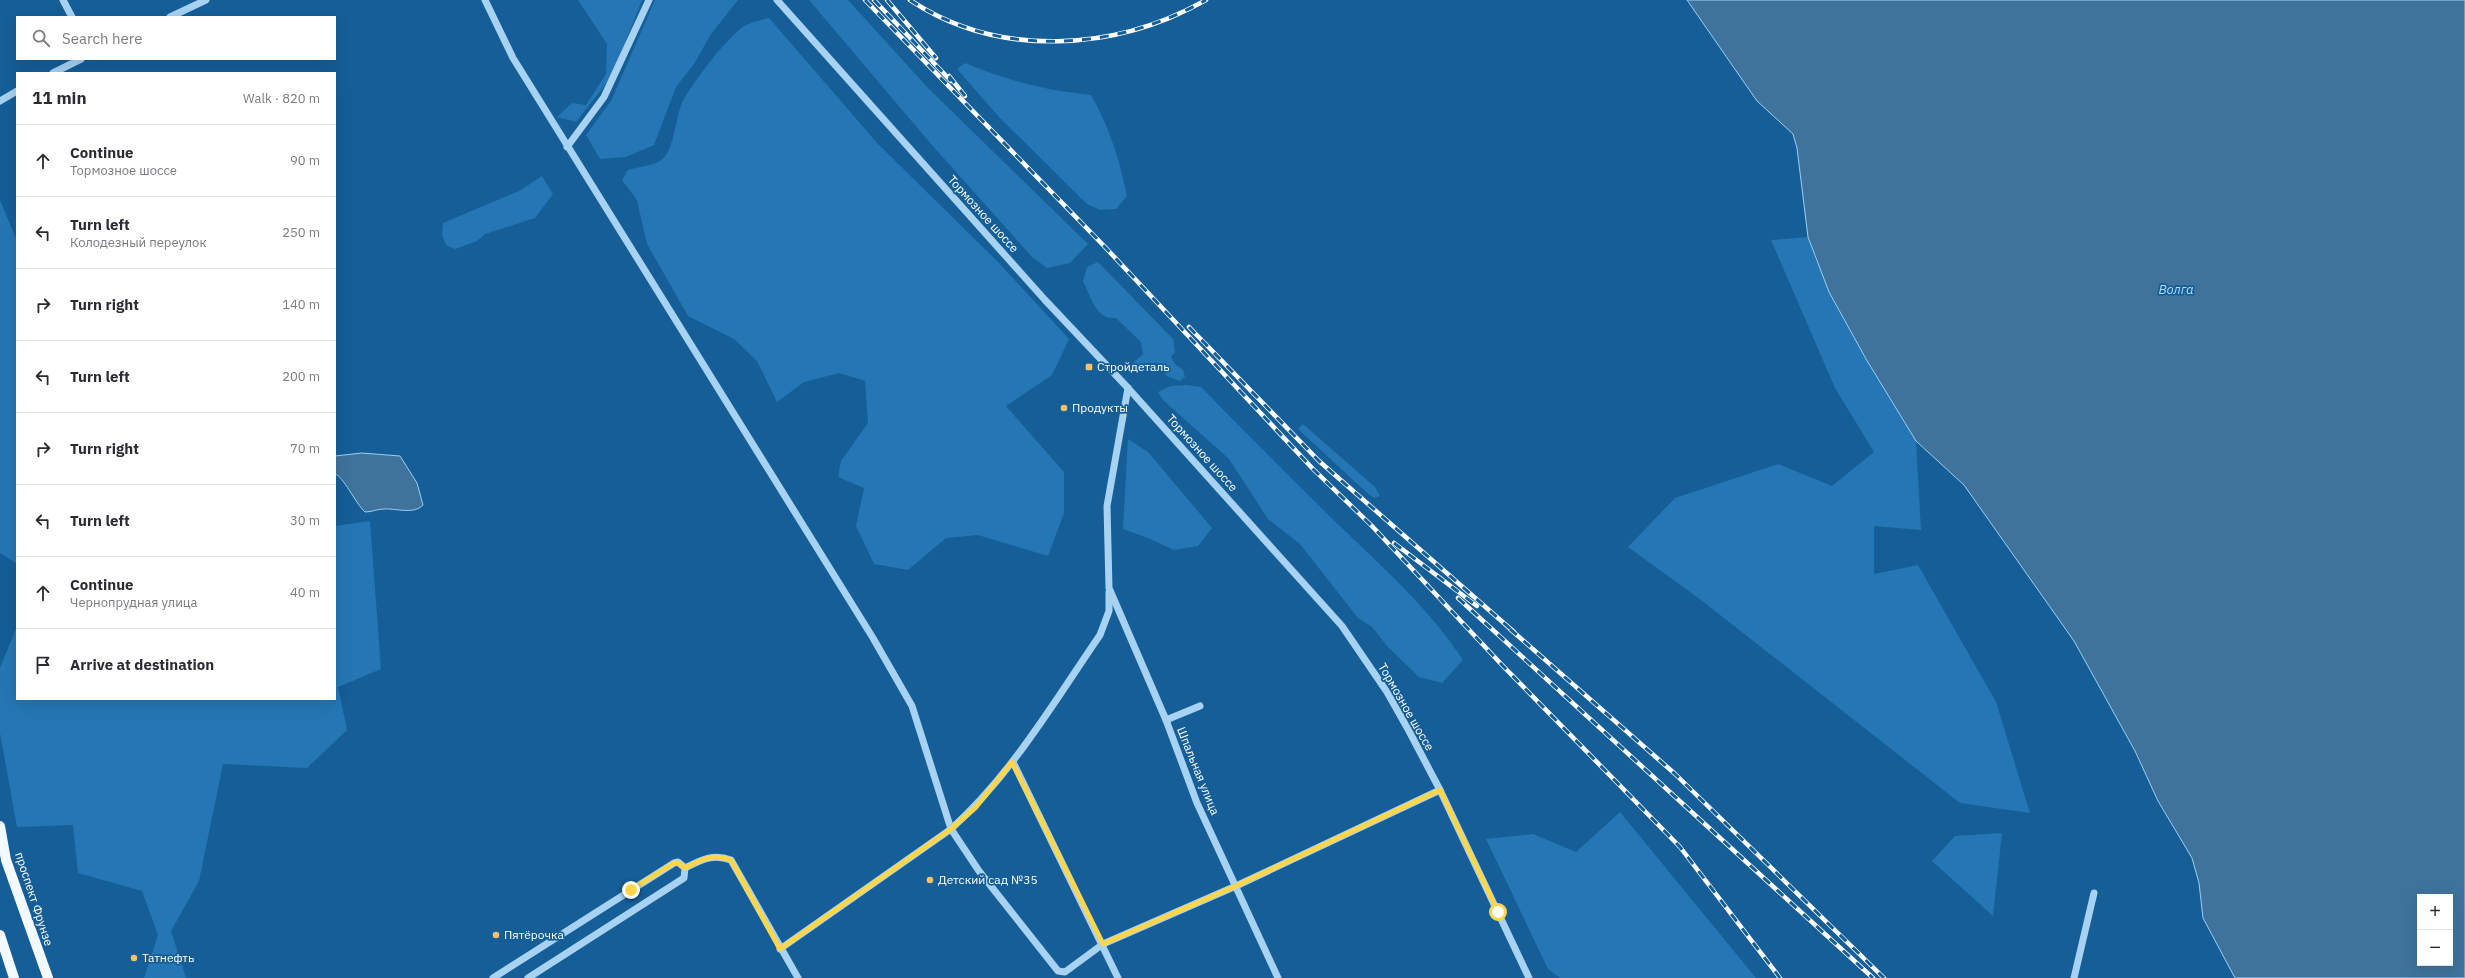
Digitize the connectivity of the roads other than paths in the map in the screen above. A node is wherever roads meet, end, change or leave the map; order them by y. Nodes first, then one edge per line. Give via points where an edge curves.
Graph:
1 (63, 0) edge
2 (206, 0) edge
3 (485, 0) edge
4 (649, 0) edge
5 (777, 0) edge
6 (71, 16) edge
7 (172, 16) edge
8 (79, 60) edge
9 (54, 72) edge
10 (16, 92) edge
11 (0, 101) edge
12 (567, 147) junction
13 (1128, 388) junction
14 (1109, 588) junction
15 (1200, 706) dead end
16 (1166, 720) junction
17 (1012, 762) junction
18 (1440, 790) junction
19 (0, 826) edge
20 (951, 829) junction
21 (685, 868) junction
22 (1236, 886) junction
23 (2094, 893) dead end
24 (0, 935) edge
25 (1103, 944) junction
26 (780, 949) junction
27 (14, 978) edge
28 (48, 978) edge
29 (494, 978) edge
30 (528, 978) edge
31 (798, 978) edge
32 (1118, 978) edge
33 (1278, 978) edge
34 (1529, 978) edge
35 (2074, 978) edge

1 - 6 street
2 - 7 street
3 - 12 street via 513,58
4 - 12 street via 604,97
5 - 13 street, Тормозное шоссе via 1045,300
8 - 9 street
10 - 11 street
12 - 20 street via 877,644 912,706
13 - 14 street, Шпальная улица via 1107,506
13 - 18 street, Тормозное шоссе via 1342,626 1387,692
14 - 16 street, Шпальная улица
14 - 17 street via 1109,611 1100,635
15 - 16 street
16 - 22 street, Шпальная улица via 1197,803
17 - 20 street via 976,807
17 - 25 street
18 - 22 street
18 - 34 street, Тормозное шоссе
19 - 28 main road, проспект Фрунзе via 6,860
20 - 25 street via 979,871 1058,971 1065,972
20 - 26 street
21 - 26 street via 704,858 718,856 731,860
21 - 29 street via 679,863 674,863
21 - 30 street via 684,878
22 - 25 street
22 - 33 street, Шпальная улица
23 - 35 street
24 - 27 main road
25 - 32 street
26 - 31 street

